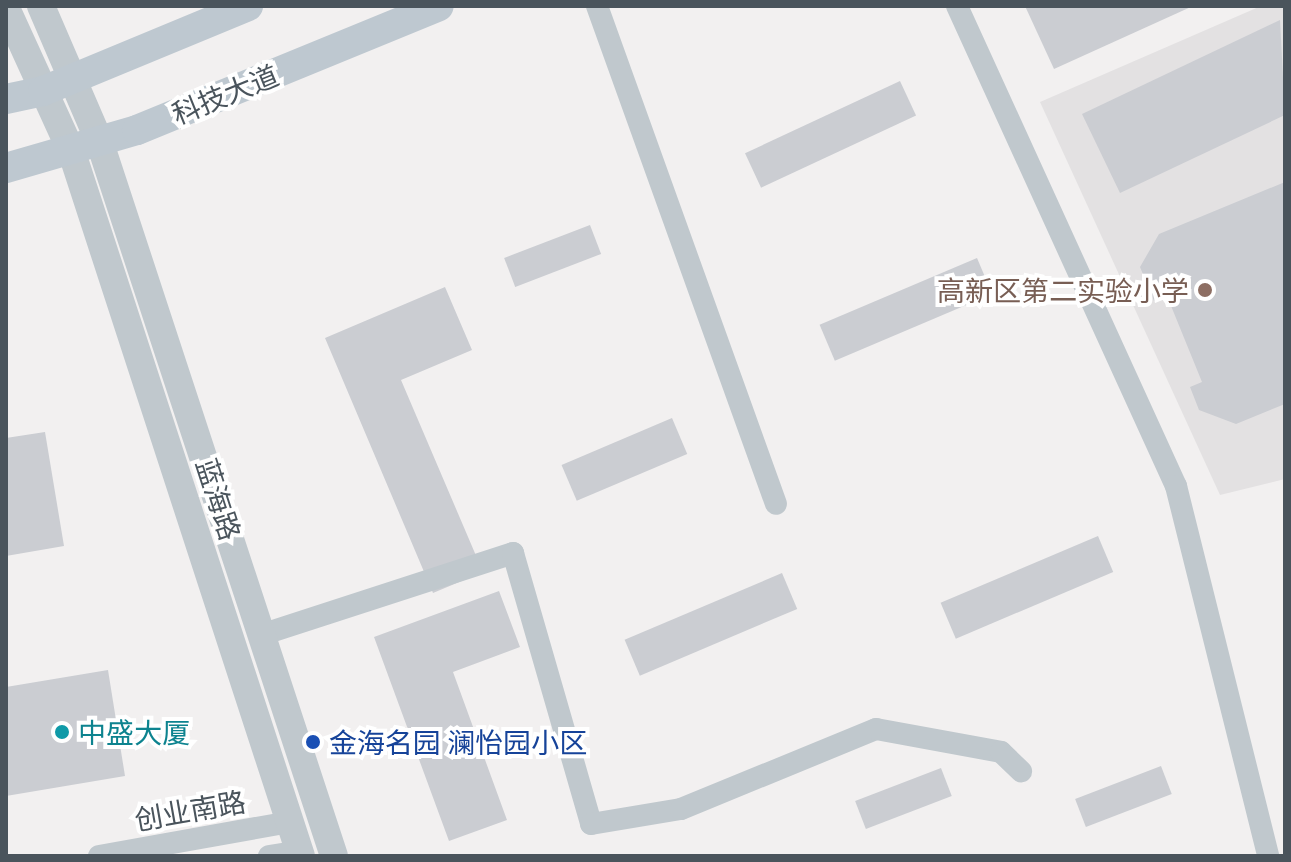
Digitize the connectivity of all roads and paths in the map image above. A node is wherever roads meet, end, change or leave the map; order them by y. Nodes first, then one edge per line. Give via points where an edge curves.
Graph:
1 (41, 6) edge
2 (248, 6) edge
3 (439, 6) edge
4 (597, 6) edge
5 (957, 6) edge
6 (6, 8) edge
7 (73, 79) junction
8 (43, 91) junction
9 (6, 99) edge
10 (86, 148) junction
11 (6, 168) edge
12 (776, 504) dead end
13 (264, 634) junction
14 (1021, 771) dead end
15 (290, 822) junction
16 (300, 854) edge
17 (99, 856) edge
18 (269, 856) edge
19 (334, 856) edge
20 (1268, 856) edge

1 - 7 street
2 - 7 main road
3 - 10 main road, 科技大道
4 - 12 street
5 - 20 street via 1176,486
6 - 8 street
7 - 8 main road
7 - 10 street
8 - 9 main road
8 - 10 street
10 - 11 main road, 科技大道
10 - 13 street, 蓝海路
10 - 15 street, 蓝海路
13 - 14 street via 513,553 591,824 681,809 876,729 1001,752
13 - 19 street, 蓝海路
15 - 16 street, 蓝海路
15 - 17 street, 创业南路
16 - 18 street

